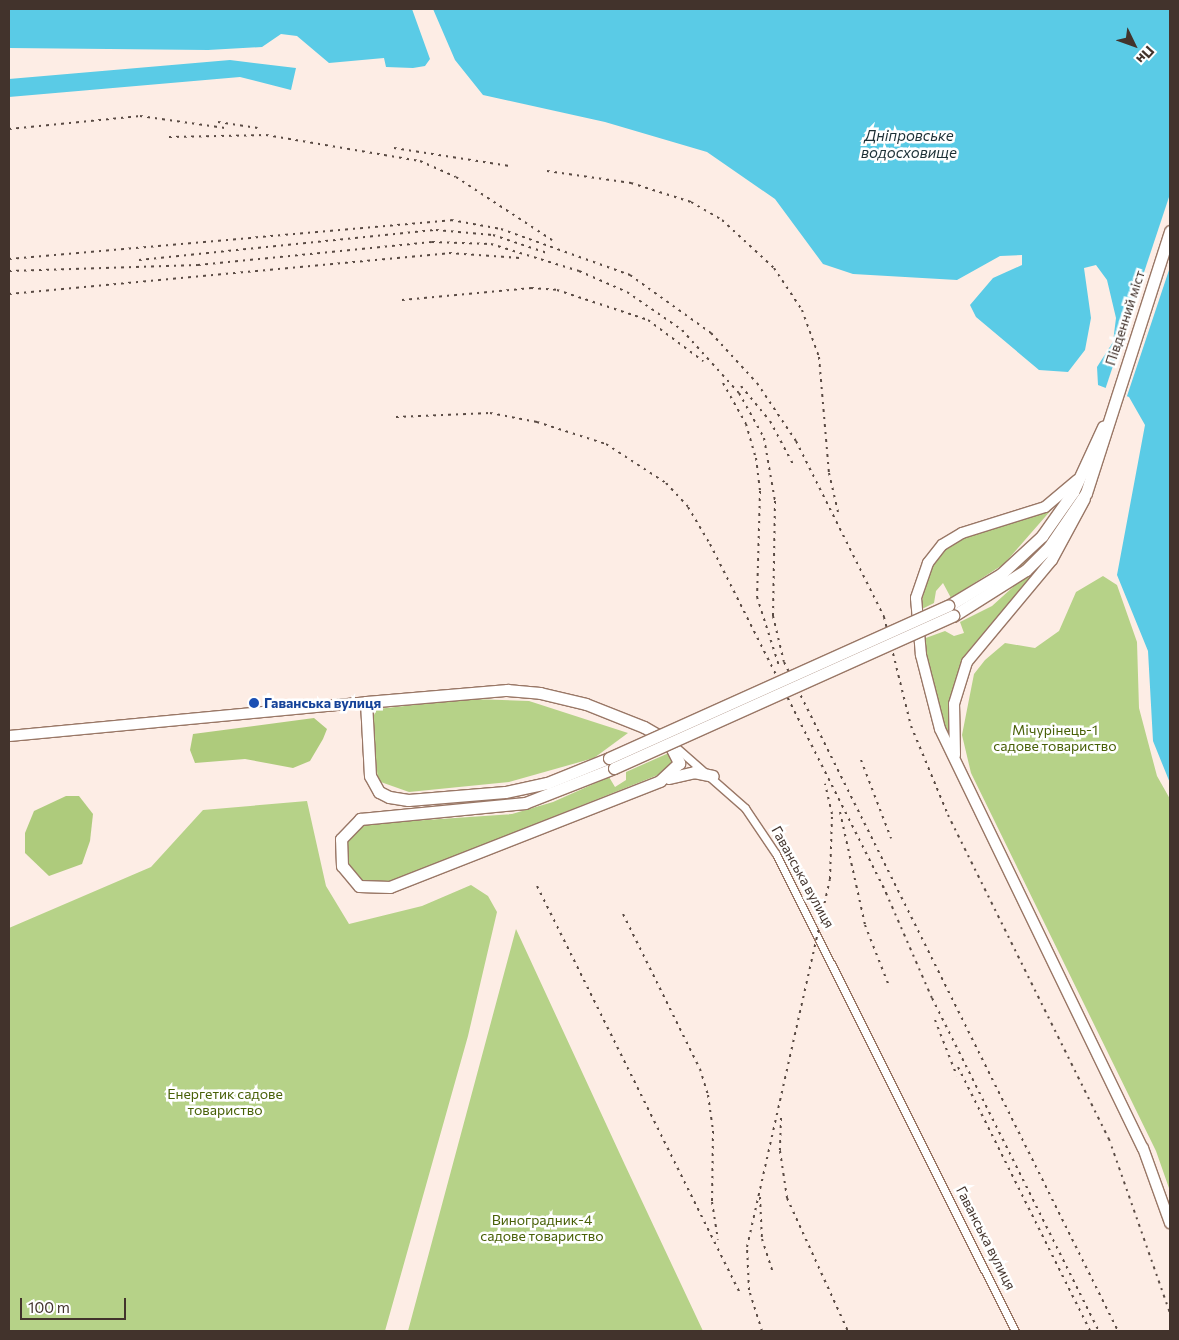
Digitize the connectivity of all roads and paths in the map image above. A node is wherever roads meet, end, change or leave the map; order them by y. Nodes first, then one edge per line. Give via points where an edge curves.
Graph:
1 (1170, 231) edge
2 (1109, 414) junction
3 (1081, 474) junction
4 (1086, 493) junction
5 (951, 611) junction
6 (366, 702) junction
7 (9, 736) edge
8 (668, 741) junction
9 (955, 761) junction
10 (611, 763) junction
11 (713, 776) junction
12 (660, 781) junction
13 (1170, 1223) edge
14 (1016, 1331) edge

1 - 2 main road, Південний міст
2 - 3 main road
2 - 4 main road via 1101,455
3 - 5 main road via 1064,505 1028,550
3 - 9 main road via 1051,503 962,533 942,545 928,562 916,598 921,655 940,729
4 - 5 main road via 1049,547 1026,570
4 - 9 main road via 1077,520 1052,560 967,662 952,719
5 - 10 main road, bridge
6 - 7 main road, Гаванська вулиця
6 - 8 main road, Гаванська вулиця via 507,690 540,693 626,719
6 - 10 main road via 370,776 379,792 389,797 408,800 505,792
8 - 11 street, Гаванська вулиця
8 - 12 main road via 679,763
9 - 13 main road via 1143,1148
10 - 12 main road via 525,802 370,816 346,830 340,857 352,881 377,890
11 - 12 main road via 694,772
11 - 14 street, Гаванська вулиця via 745,808 776,854

